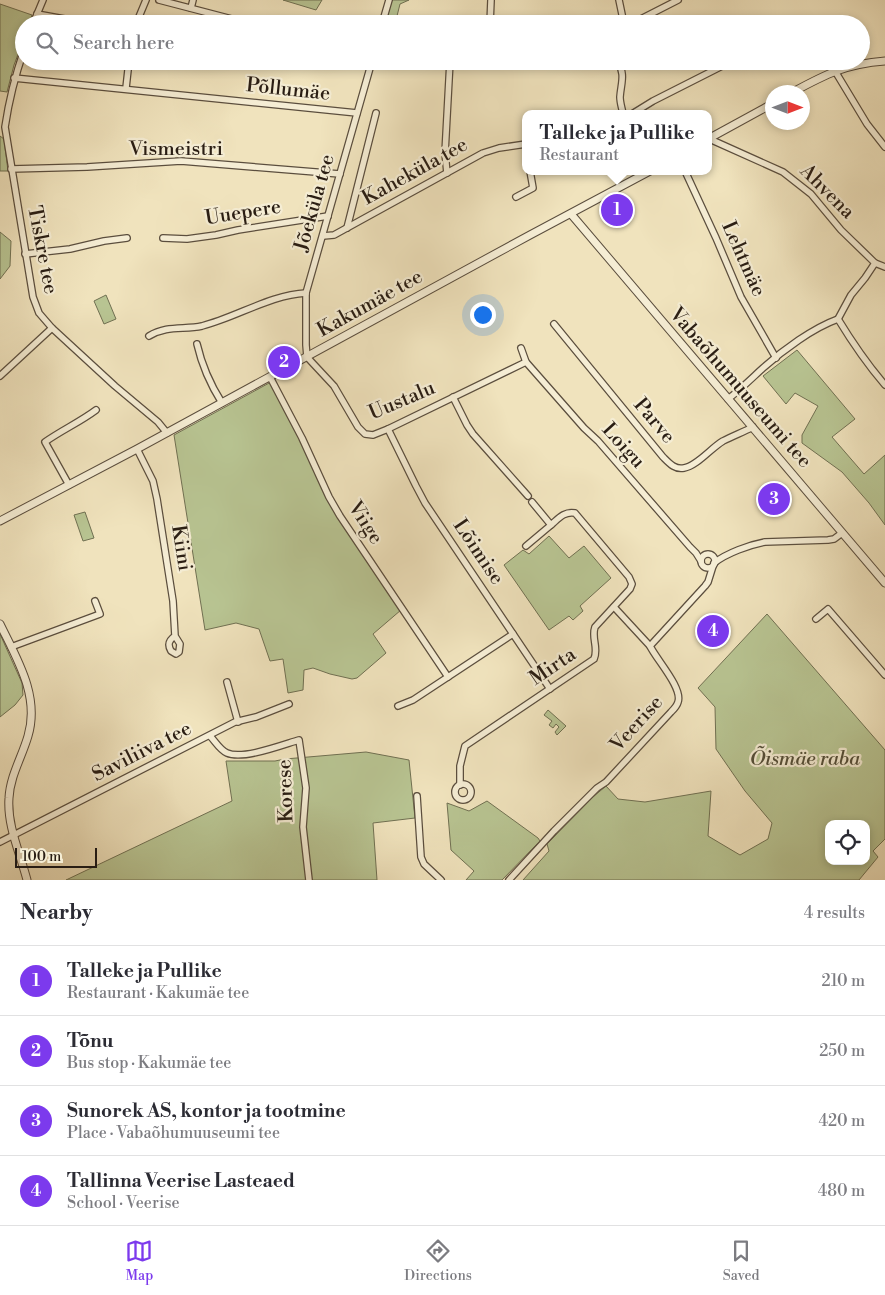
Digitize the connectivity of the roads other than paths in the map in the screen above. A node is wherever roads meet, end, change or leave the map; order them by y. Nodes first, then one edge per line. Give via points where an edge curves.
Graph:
1 (43, 0) edge
2 (146, 0) edge
3 (159, 0) edge
4 (193, 0) edge
5 (382, 0) edge
6 (491, 0) edge
7 (619, 0) edge
8 (678, 0) edge
9 (388, 2) edge
10 (190, 8) junction
11 (37, 14) joint
12 (42, 15) edge
13 (140, 15) edge
14 (217, 15) edge
15 (384, 15) edge
16 (490, 15) edge
17 (622, 15) edge
18 (649, 15) edge
19 (885, 61) edge
20 (870, 63) edge
21 (17, 70) edge
22 (128, 70) edge
23 (369, 70) edge
24 (450, 70) edge
25 (622, 70) edge
26 (714, 70) edge
27 (838, 70) edge
28 (834, 71) junction
29 (14, 78) junction
30 (806, 85) edge
31 (126, 88) junction
32 (765, 108) edge
33 (621, 110) edge
34 (638, 110) edge
35 (357, 113) junction
36 (376, 113) dead end
37 (712, 138) edge
38 (712, 140) edge
39 (522, 145) edge
40 (885, 146) edge
41 (11, 169) junction
42 (447, 173) junction
43 (340, 174) junction
44 (531, 175) edge
45 (634, 175) edge
46 (643, 175) edge
47 (687, 175) edge
48 (634, 180) junction
49 (516, 197) dead end
50 (571, 214) junction
51 (328, 216) junction
52 (347, 228) junction
53 (322, 236) junction
54 (127, 238) dead end
55 (163, 238) dead end
56 (26, 254) junction
57 (875, 263) junction
58 (885, 267) edge
59 (306, 293) junction
60 (838, 319) junction
61 (554, 324) dead end
62 (52, 328) junction
63 (149, 336) dead end
64 (197, 344) dead end
65 (521, 348) dead end
66 (307, 357) junction
67 (776, 358) junction
68 (526, 362) junction
69 (0, 376) edge
70 (270, 377) junction
71 (885, 385) edge
72 (453, 397) junction
73 (728, 399) junction
74 (222, 404) junction
75 (96, 410) dead end
76 (752, 428) junction
77 (388, 429) junction
78 (167, 433) junction
79 (137, 449) junction
80 (69, 485) junction
81 (528, 496) dead end
82 (532, 502) dead end
83 (0, 521) edge
84 (551, 525) junction
85 (842, 533) junction
86 (526, 546) dead end
87 (722, 557) junction
88 (705, 560) junction
89 (713, 564) junction
90 (710, 576) junction
91 (885, 583) edge
92 (95, 601) dead end
93 (614, 607) junction
94 (816, 619) dead end
95 (0, 624) edge
96 (512, 634) junction
97 (175, 636) junction
98 (11, 646) junction
99 (650, 646) junction
100 (884, 672) edge
101 (448, 677) junction
102 (227, 682) dead end
103 (550, 689) junction
104 (289, 704) dead end
105 (398, 706) dead end
106 (238, 722) junction
107 (210, 736) junction
108 (460, 785) dead end
109 (417, 796) dead end
110 (14, 835) junction
111 (0, 842) edge
112 (27, 880) edge
113 (309, 880) edge
114 (441, 880) edge
115 (508, 880) edge

1 - 11 street
2 - 13 street
3 - 10 street
4 - 10 street
5 - 9 street
6 - 16 street
7 - 17 street
8 - 18 street
9 - 15 street
10 - 14 street
11 - 12 street
19 - 20 street
21 - 29 street, Tiskre tee
22 - 31 street
23 - 35 street, Jõeküla tee
24 - 42 street
25 - 33 street
26 - 34 street
27 - 28 street
28 - 30 street
28 - 40 street via 867,124
29 - 31 street, Põllumäe
29 - 41 street, Tiskre tee via 5,127
31 - 35 street, Põllumäe
32 - 37 street
35 - 43 street, Jõeküla tee
36 - 52 street
38 - 57 street, Ahvena via 783,172 811,194
39 - 42 street, Kaheküla tee via 483,154
41 - 43 street, Vismeistri via 181,162
41 - 56 street, Tiskre tee
42 - 52 street, Kaheküla tee
43 - 51 street, Jõeküla tee
44 - 49 street via 533,188
45 - 48 street
46 - 48 street, Kakumäe tee
47 - 67 street, Lehtmäe via 740,297
48 - 50 street, Kakumäe tee
50 - 66 street, Kakumäe tee
50 - 73 street, Vabaõhumuuseumi tee
51 - 53 street, Jõeküla tee
51 - 55 street, Uuepere via 188,239
52 - 53 street, Kaheküla tee via 334,235
53 - 59 street, Jõeküla tee
54 - 56 street
56 - 62 street, Tiskre tee via 33,297 39,313
57 - 58 street, Ahvena
57 - 60 street
59 - 63 street via 201,326 167,329
59 - 66 street, Jõeküla tee
60 - 67 street via 824,324
60 - 71 street
61 - 76 street, Parve via 671,465 684,468 692,465 722,442
62 - 69 street
62 - 78 street, Tiskre tee
64 - 74 street via 210,385
65 - 68 street
66 - 70 street, Kakumäe tee
66 - 77 street, Uustalu via 334,386 365,434
67 - 73 street
68 - 72 street, Uustalu
68 - 88 street, Loigu via 690,548
70 - 74 street, Kakumäe tee
70 - 101 street, Viige via 340,516
72 - 77 street, Uustalu
72 - 81 street via 470,430
73 - 76 street, Vabaõhumuuseumi tee
74 - 78 street, Kakumäe tee
75 - 80 street via 45,442
76 - 85 street, Vabaõhumuuseumi tee
77 - 96 street, Lõimise via 425,503
78 - 79 street, Kakumäe tee
79 - 80 street, Kakumäe tee
79 - 97 street, Kiini via 153,481 157,499 173,601
80 - 83 street, Kakumäe tee
82 - 84 street
84 - 86 street, Mirta
84 - 93 street, Mirta via 565,513 575,513 629,577 630,589
85 - 87 street via 828,540 758,543
85 - 91 street, Vabaõhumuuseumi tee
87 - 88 street, Loigu
87 - 89 street
88 - 89 street via 709,568
88 - 89 street via 714,558
88 - 90 street
89 - 90 street
90 - 99 street via 705,586
92 - 98 street via 100,614
93 - 99 street
93 - 103 street, Mirta via 595,627 594,659
94 - 100 street via 828,609
95 - 98 street
96 - 101 street
96 - 103 street, Lõimise
97 - 97 street, Kiini via 180,644 178,654 169,648 170,640
98 - 110 street via 28,685 32,711 29,733 10,791 9,812
99 - 115 street, Veerise via 674,682 678,703 606,782
101 - 105 street via 414,700
102 - 106 street
103 - 108 street, Mirta via 465,746
104 - 106 street, Saviliiva tee
106 - 107 street, Saviliiva tee
107 - 110 street, Saviliiva tee
107 - 113 street, Korese via 228,753 242,755 299,740 306,788 303,826
109 - 114 street via 421,857
110 - 111 street, Saviliiva tee
110 - 112 street

